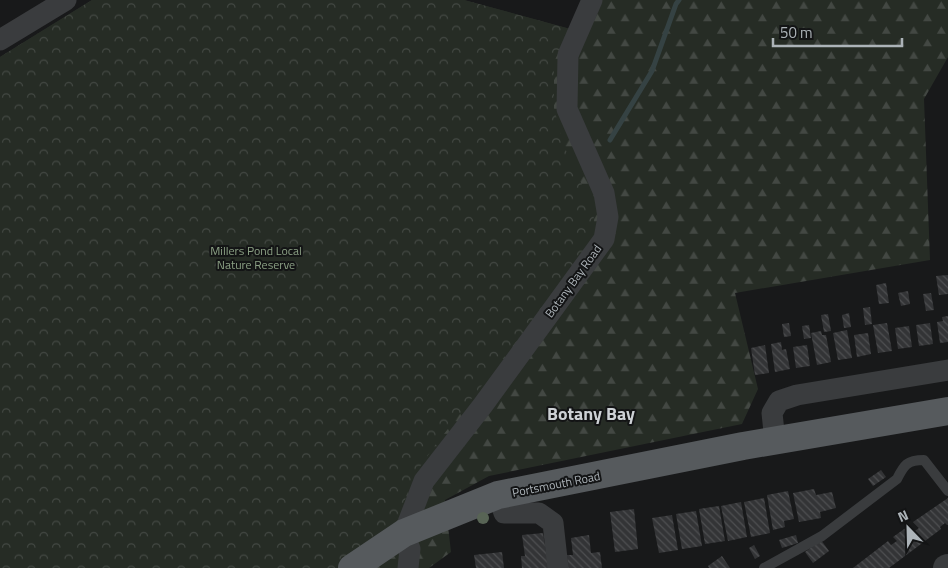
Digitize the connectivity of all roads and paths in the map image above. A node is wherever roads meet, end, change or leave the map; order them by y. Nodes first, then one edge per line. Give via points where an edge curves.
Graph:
1 (66, 0) edge
2 (592, 0) edge
3 (0, 40) edge
4 (948, 370) edge
5 (948, 411) edge
6 (775, 441) junction
7 (948, 491) edge
8 (498, 495) junction
9 (404, 533) junction
10 (352, 568) edge
11 (408, 568) edge
12 (558, 568) edge
13 (764, 568) edge

1 - 3 street
2 - 9 street, Botany Bay Road via 568,55 567,109 604,193 608,217 604,239 424,481
4 - 6 street via 779,401 772,413
5 - 6 main road, Portsmouth Road
6 - 8 main road, Portsmouth Road
7 - 13 lane via 924,460 913,460 902,467 897,479 822,536
8 - 9 main road, Portsmouth Road
8 - 12 street via 504,513 538,513 554,523
9 - 10 main road, Portsmouth Road
9 - 11 street via 410,549

